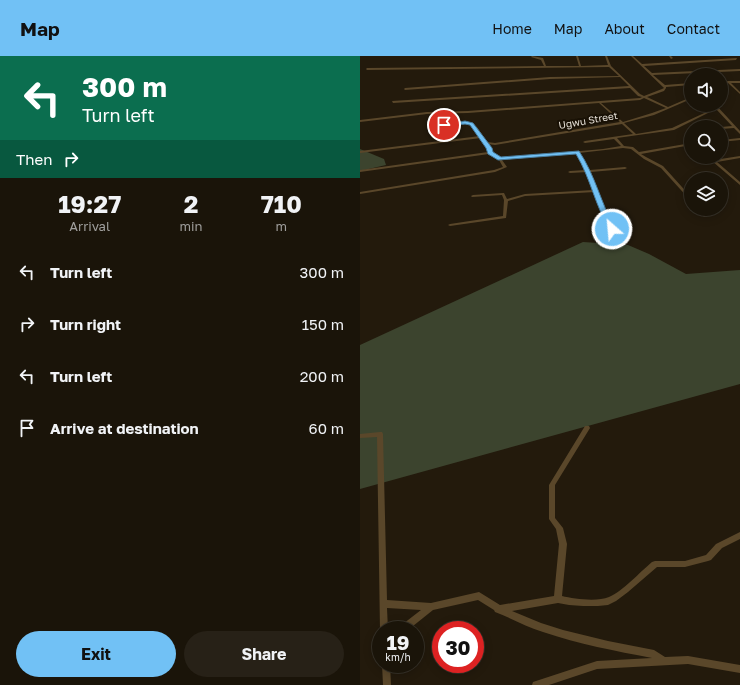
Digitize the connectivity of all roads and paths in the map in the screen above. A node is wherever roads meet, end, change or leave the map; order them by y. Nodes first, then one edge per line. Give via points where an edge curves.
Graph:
1 (577, 56) edge
2 (606, 56) edge
3 (632, 56) edge
4 (732, 56) edge
5 (532, 57) edge
6 (736, 59) junction
7 (740, 62) edge
8 (641, 65) junction
9 (545, 66) junction
10 (580, 66) junction
11 (610, 66) junction
12 (367, 69) dead end
13 (740, 70) edge
14 (652, 74) junction
15 (619, 76) junction
16 (728, 82) joint
17 (740, 82) edge
18 (684, 85) edge
19 (664, 86) junction
20 (630, 87) junction
21 (405, 89) dead end
22 (740, 93) edge
23 (643, 98) junction
24 (684, 101) edge
25 (393, 102) dead end
26 (600, 103) junction
27 (670, 108) junction
28 (709, 112) edge
29 (721, 112) edge
30 (360, 121) edge
31 (621, 123) junction
32 (444, 125) dead end
33 (728, 127) edge
34 (734, 127) junction
35 (740, 133) edge
36 (636, 135) junction
37 (482, 137) junction
38 (614, 138) junction
39 (740, 139) edge
40 (728, 140) edge
41 (585, 142) dead end
42 (485, 143) junction
43 (684, 145) edge
44 (623, 147) junction
45 (360, 152) edge
46 (577, 152) junction
47 (490, 153) junction
48 (639, 153) junction
49 (740, 157) edge
50 (500, 159) junction
51 (625, 168) dead end
52 (360, 171) edge
53 (589, 171) junction
54 (570, 172) dead end
55 (740, 184) edge
56 (596, 191) junction
57 (684, 192) edge
58 (360, 193) edge
59 (473, 196) dead end
60 (506, 200) junction
61 (450, 224) dead end
62 (612, 229) dead end
63 (587, 428) dead end
64 (360, 436) edge
65 (740, 535) edge
66 (558, 599) junction
67 (384, 604) junction
68 (431, 607) junction
69 (498, 609) junction
70 (384, 621) edge
71 (413, 621) edge
72 (663, 661) junction
73 (740, 670) edge
74 (386, 673) edge
75 (387, 685) edge
76 (536, 685) edge

1 - 10 street
2 - 11 street
3 - 8 street
4 - 6 street
5 - 9 street via 542,59
6 - 7 street
6 - 8 street
8 - 14 street
9 - 10 street
9 - 12 street
10 - 11 street
11 - 15 street
13 - 14 street
14 - 19 street
15 - 20 street
15 - 21 street via 550,78
16 - 17 street
16 - 22 street
18 - 19 street
19 - 23 street via 663,90
20 - 23 street
20 - 25 street
23 - 26 street
23 - 27 street
24 - 27 street, Ugwu Street
26 - 30 street via 468,112 445,111
26 - 31 street
27 - 31 street, Ugwu Street
28 - 36 street via 673,129
29 - 34 street
31 - 36 street
31 - 42 street, Ugwu Street via 495,144
32 - 37 street via 469,123
33 - 34 street
34 - 35 street
36 - 38 street
37 - 42 street
37 - 45 street
38 - 41 street
38 - 44 street
39 - 40 street
42 - 47 street
43 - 48 street
44 - 46 street
44 - 48 street via 632,148
46 - 50 street
46 - 53 street
47 - 50 street
47 - 52 street
48 - 57 street via 662,167
49 - 55 street via 714,161
50 - 58 street via 505,167 501,169
51 - 53 street
53 - 54 street
53 - 56 street
56 - 60 street via 525,195
56 - 62 street
59 - 60 street via 504,194
60 - 61 street via 505,217
63 - 66 street via 552,485 552,519 559,528 563,544
64 - 67 street via 380,434
65 - 66 street via 719,546 708,558 685,564 655,564 637,581 608,601 568,603
66 - 69 street
67 - 68 street
67 - 70 street
68 - 69 street via 479,596
68 - 71 street
69 - 72 street via 538,627 579,640 654,654
72 - 73 street via 688,660
72 - 76 street via 597,665
74 - 75 street

